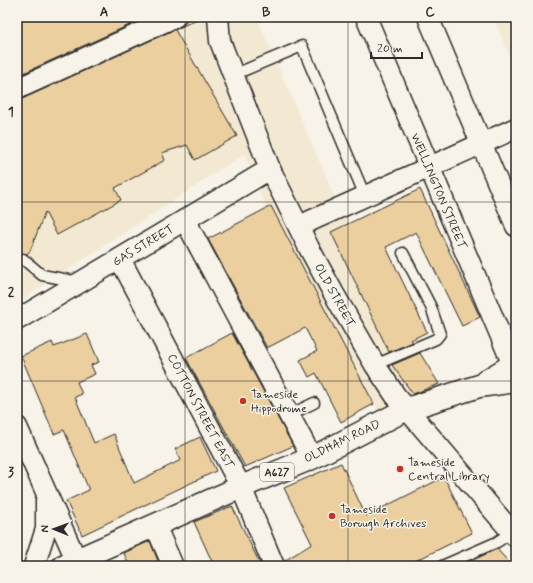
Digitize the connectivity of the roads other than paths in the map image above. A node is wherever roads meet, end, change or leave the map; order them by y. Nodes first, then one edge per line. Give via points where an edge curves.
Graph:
1 (175, 17) edge
2 (218, 17) edge
3 (366, 17) edge
4 (428, 17) edge
5 (234, 75) junction
6 (17, 89) edge
7 (516, 128) edge
8 (482, 144) junction
9 (429, 166) junction
10 (270, 169) junction
11 (365, 196) junction
12 (185, 220) junction
13 (299, 226) junction
14 (516, 226) edge
15 (403, 252) dead end
16 (23, 259) dead end
17 (120, 259) junction
18 (81, 282) junction
19 (17, 320) edge
20 (375, 365) junction
21 (515, 370) edge
22 (314, 403) dead end
23 (408, 408) junction
24 (289, 415) junction
25 (18, 430) edge
26 (312, 458) junction
27 (241, 486) junction
28 (47, 493) junction
29 (155, 525) junction
30 (514, 534) edge
31 (73, 564) edge
32 (34, 566) edge
33 (173, 566) edge
34 (274, 566) edge
35 (442, 566) edge

1 - 6 street
2 - 5 street, OLD STREET via 220,41
3 - 9 street, WELLINGTON STREET
4 - 8 street
5 - 10 street, OLD STREET
5 - 11 lane via 302,46
7 - 8 street
8 - 9 street
8 - 14 street
9 - 11 street
9 - 21 street, WELLINGTON STREET
10 - 12 street, GAS STREET
10 - 13 street, OLD STREET
11 - 13 street
12 - 17 street, GAS STREET
12 - 24 street
13 - 20 street, OLD STREET
15 - 20 lane via 431,307 440,334 436,339
16 - 18 lane via 42,275
17 - 18 street, GAS STREET
17 - 27 street, COTTON STREET EAST
18 - 19 street, GAS STREET
20 - 23 street, OLD STREET via 395,395
21 - 23 highway, OLDHAM ROAD / A627 via 479,386
22 - 24 lane
23 - 26 highway, OLDHAM ROAD / A627
23 - 30 street, OLD STREET
24 - 26 street
25 - 28 street
26 - 27 highway, OLDHAM ROAD / A627
27 - 29 highway, OLDHAM ROAD / A627
27 - 34 street, COTTON STREET EAST
28 - 31 street
28 - 32 street via 46,529
29 - 31 highway, OLDHAM ROAD / A627
29 - 33 street
30 - 35 lane

